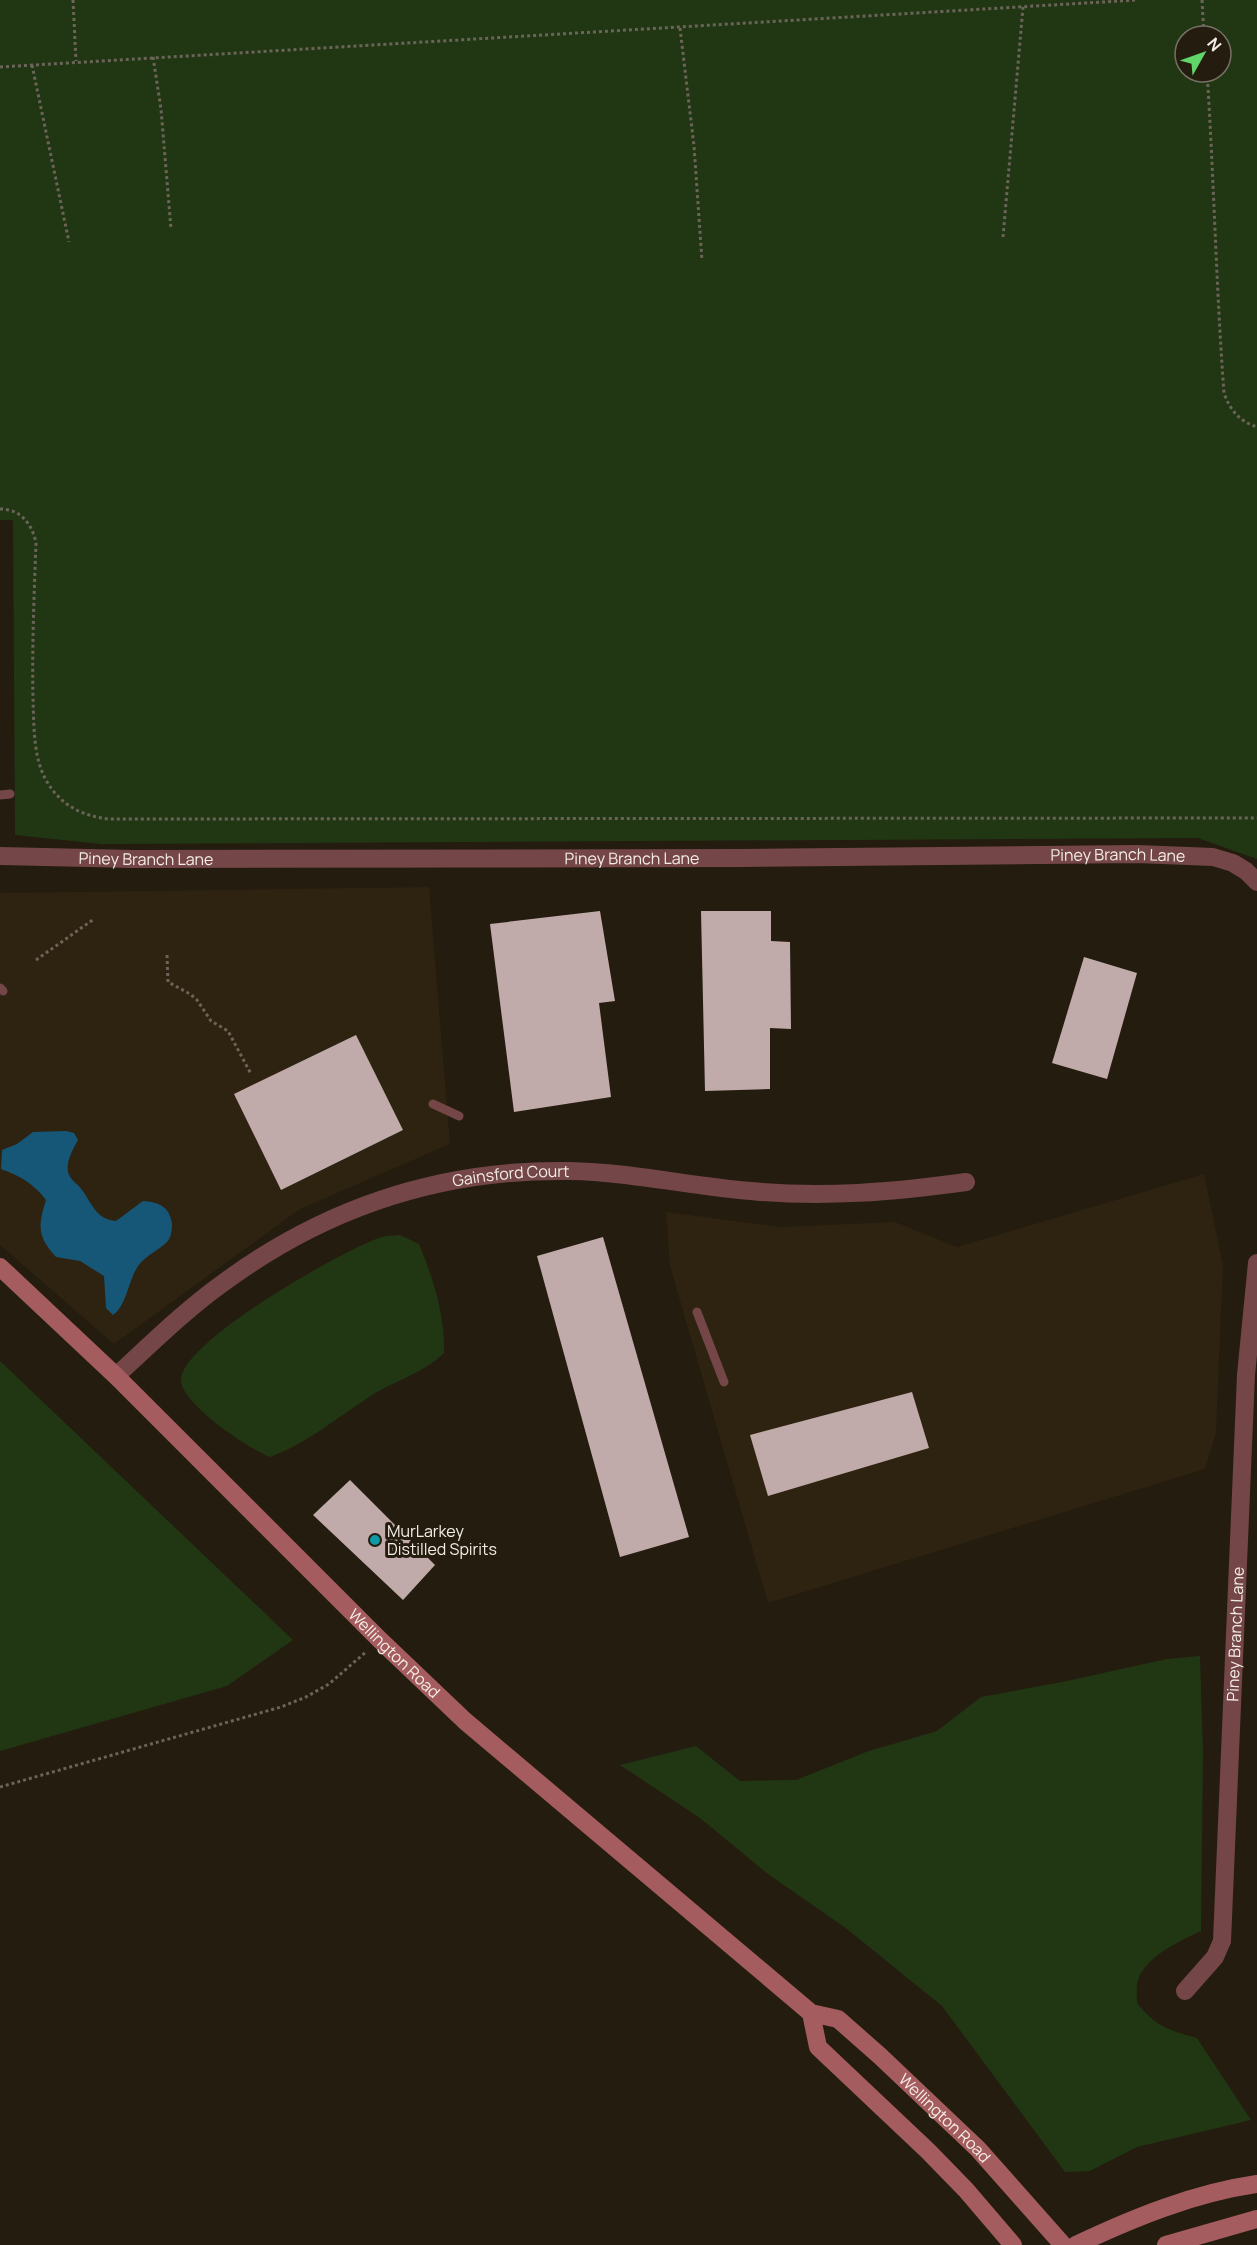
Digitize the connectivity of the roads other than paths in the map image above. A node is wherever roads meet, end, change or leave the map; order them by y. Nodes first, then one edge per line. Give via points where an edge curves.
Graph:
1 (0, 856) edge
2 (1257, 882) edge
3 (433, 1104) dead end
4 (459, 1116) dead end
5 (966, 1182) dead end
6 (1257, 1263) edge
7 (0, 1267) edge
8 (697, 1312) dead end
9 (116, 1376) junction
10 (724, 1382) dead end
11 (1185, 1991) dead end
12 (811, 2013) junction
13 (1257, 2184) edge
14 (1257, 2219) edge
15 (1013, 2245) edge
16 (1063, 2245) edge
17 (1076, 2245) edge
18 (1166, 2245) edge

1 - 2 street, Piney Branch Lane via 740,858 1137,854 1213,857 1233,863
3 - 4 lane
5 - 9 street, Gainsford Court via 864,1193 798,1194 632,1175 529,1171 435,1183 368,1202 264,1254 182,1315
6 - 11 street, Piney Branch Lane via 1246,1375 1222,1941 1215,1957
7 - 9 main road, Wellington Road
8 - 10 lane
9 - 12 main road, Wellington Road via 465,1721
12 - 15 main road via 818,2047 928,2151
12 - 16 main road, Wellington Road via 838,2019 880,2056 978,2149
13 - 17 main road via 1164,2208
14 - 18 main road

